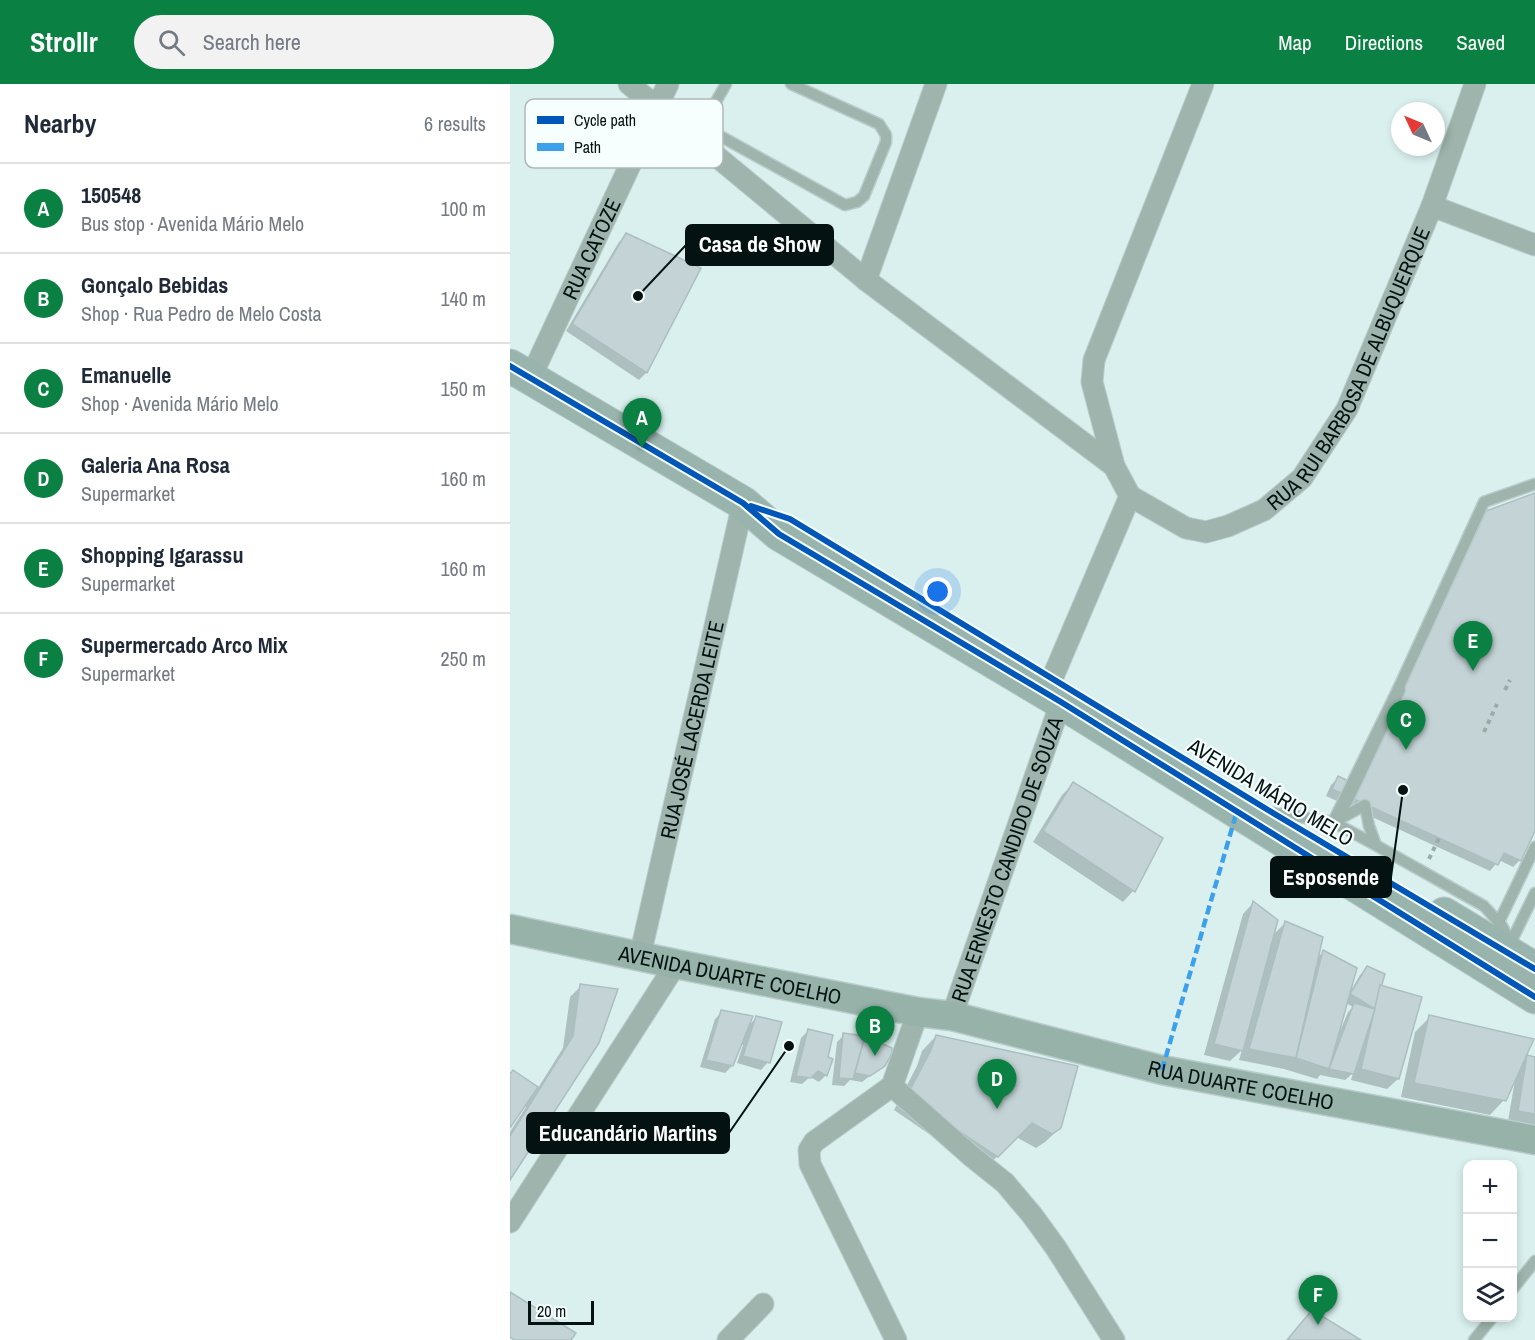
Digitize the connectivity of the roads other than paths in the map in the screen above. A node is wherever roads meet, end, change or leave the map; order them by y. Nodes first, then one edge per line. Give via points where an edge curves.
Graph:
1 (629, 84) edge
2 (668, 84) edge
3 (726, 84) edge
4 (791, 84) edge
5 (936, 84) edge
6 (1203, 84) edge
7 (1475, 84) edge
8 (647, 99) edge
9 (660, 99) edge
10 (716, 99) edge
11 (723, 144) edge
12 (723, 154) edge
13 (624, 168) edge
14 (1432, 206) junction
15 (1535, 245) edge
16 (866, 280) junction
17 (520, 373) edge
18 (1114, 466) junction
19 (1535, 484) edge
20 (1130, 496) junction
21 (743, 503) junction
22 (1056, 690) junction
23 (1274, 813) junction
24 (1333, 822) junction
25 (1376, 846) junction
26 (1535, 847) edge
27 (1535, 893) edge
28 (1499, 922) junction
29 (510, 929) edge
30 (640, 956) junction
31 (1523, 957) edge
32 (676, 964) junction
33 (1535, 998) edge
34 (918, 1011) junction
35 (952, 1016) junction
36 (892, 1086) junction
37 (1535, 1140) edge
38 (512, 1213) edge
39 (1535, 1261) edge
40 (1517, 1284) edge
41 (763, 1304) dead end
42 (1488, 1322) edge
43 (728, 1340) edge
44 (896, 1340) edge
45 (1114, 1340) edge
46 (1474, 1340) edge

1 - 8 street
2 - 9 street, RUA CATOZE
3 - 10 lane
4 - 11 lane via 879,124 886,142 864,196 845,205
5 - 16 street
6 - 18 street via 1094,360 1092,382
7 - 14 street, RUA RUI BARBOSA DE ALBUQUERQUE
12 - 16 street
13 - 17 street, RUA CATOZE
14 - 15 street
14 - 20 street, RUA RUI BARBOSA DE ALBUQUERQUE via 1347,409 1302,478 1264,510 1206,532 1186,528
16 - 18 street
17 - 21 main road, AVENIDA MÁRIO MELO
18 - 20 street
19 - 24 lane via 1484,502 1350,797
20 - 22 street, RUA ERNESTO CANDIDO DE SOUZA
21 - 22 main road, AVENIDA MÁRIO MELO via 779,534
21 - 30 street, RUA JOSÉ LACERDA LEITE
22 - 23 main road, AVENIDA MÁRIO MELO
22 - 33 main road, AVENIDA MÁRIO MELO
22 - 35 street, RUA ERNESTO CANDIDO DE SOUZA
23 - 24 lane
23 - 31 main road, AVENIDA MÁRIO MELO
24 - 25 lane
24 - 25 lane via 1365,805
25 - 28 lane via 1484,906
26 - 28 lane
27 - 31 lane
28 - 31 lane
29 - 30 main road, AVENIDA DUARTE COELHO
30 - 32 main road, AVENIDA DUARTE COELHO
32 - 34 main road, AVENIDA DUARTE COELHO
32 - 38 street
34 - 35 main road, AVENIDA DUARTE COELHO
34 - 36 street
35 - 37 main road, RUA DUARTE COELHO via 1162,1070
36 - 44 street via 814,1142 809,1150 810,1164
36 - 45 street via 1005,1183 1056,1248
39 - 40 lane
41 - 43 street
42 - 46 lane

